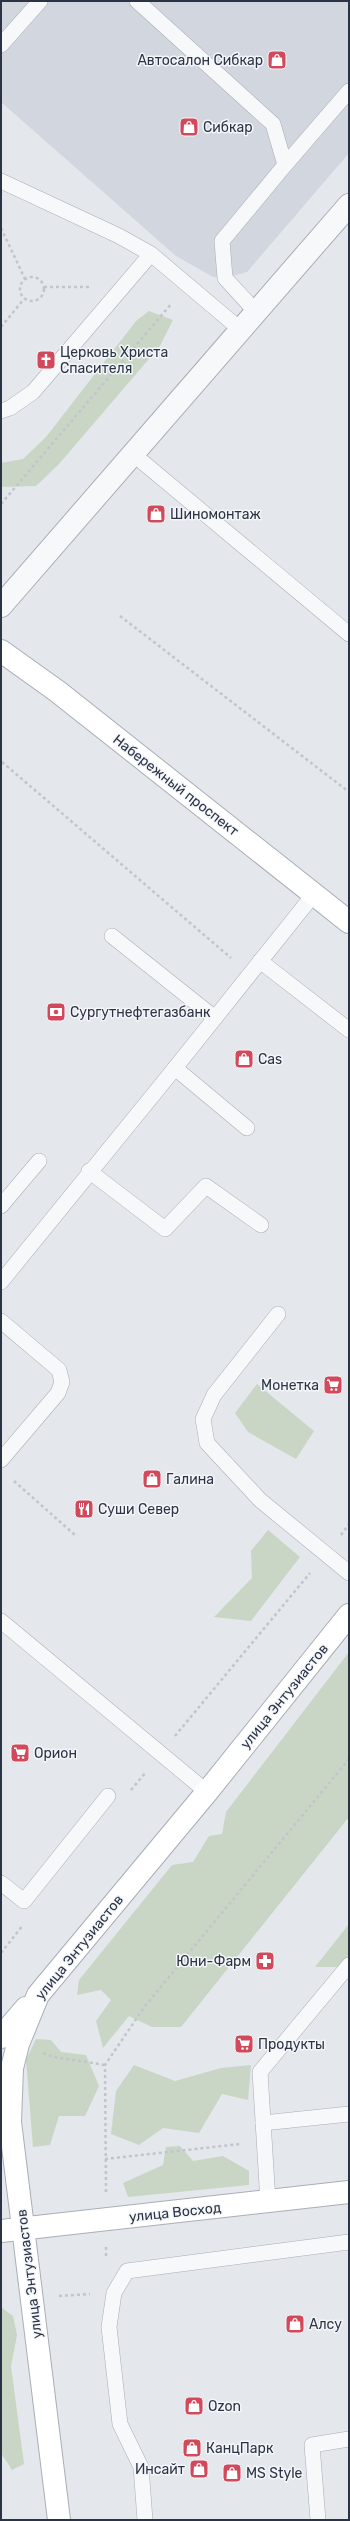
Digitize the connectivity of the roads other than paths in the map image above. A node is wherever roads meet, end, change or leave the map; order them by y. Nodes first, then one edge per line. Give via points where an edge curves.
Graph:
1 (40, 1) edge
2 (137, 1) edge
3 (1, 45) edge
4 (349, 91) edge
5 (285, 165) junction
6 (1, 181) edge
7 (349, 205) edge
8 (151, 254) junction
9 (256, 312) junction
10 (241, 330) junction
11 (1, 411) edge
12 (133, 454) junction
13 (1, 606) edge
14 (349, 634) edge
15 (1, 651) edge
16 (314, 894) junction
17 (349, 922) edge
18 (112, 936) dead end
19 (260, 961) junction
20 (215, 1018) junction
21 (349, 1030) edge
22 (175, 1068) junction
23 (247, 1128) dead end
24 (39, 1161) dead end
25 (89, 1172) junction
26 (1, 1206) edge
27 (261, 1225) dead end
28 (1, 1282) edge
29 (278, 1314) dead end
30 (1, 1321) edge
31 (1, 1460) edge
32 (349, 1573) edge
33 (349, 1615) edge
34 (2, 1625) edge
35 (207, 1792) junction
36 (108, 1796) dead end
37 (1, 1883) edge
38 (349, 1965) edge
39 (9, 2040) edge
40 (349, 2114) edge
41 (263, 2123) junction
42 (349, 2192) edge
43 (268, 2202) junction
44 (24, 2229) junction
45 (1, 2231) edge
46 (349, 2242) edge
47 (349, 2439) edge
48 (59, 2520) edge
49 (145, 2520) edge
50 (318, 2520) edge

1 - 3 lane
2 - 5 lane via 273,124
4 - 5 lane
5 - 9 lane via 222,241 225,278
6 - 8 lane via 119,236
7 - 9 street
8 - 10 lane
8 - 11 lane via 33,392
9 - 10 street
10 - 12 street
12 - 13 street
12 - 14 lane
15 - 16 main road, Набережный проспект via 57,691
16 - 17 main road, Набережный проспект
16 - 19 lane
18 - 20 lane
19 - 20 lane
19 - 21 lane
20 - 22 lane
22 - 23 lane
22 - 25 lane
24 - 26 lane
25 - 27 lane via 165,1229 206,1186
25 - 28 lane
29 - 32 lane via 214,1395 204,1419 207,1443 260,1500
30 - 31 lane via 59,1370 62,1382 58,1393
33 - 35 main road, улица Энтузиастов
34 - 35 lane
35 - 39 main road, улица Энтузиастов via 38,1995
36 - 37 lane via 24,1901
38 - 41 lane via 260,2072
39 - 44 main road, улица Энтузиастов via 12,2068 10,2122
40 - 41 lane
41 - 43 lane
42 - 43 main road, улица Восход
43 - 44 main road, улица Восход
44 - 45 main road, улица Восход
44 - 48 main road, улица Энтузиастов
46 - 49 lane via 127,2271 114,2293 109,2327 120,2424 141,2467
47 - 50 lane via 312,2445

